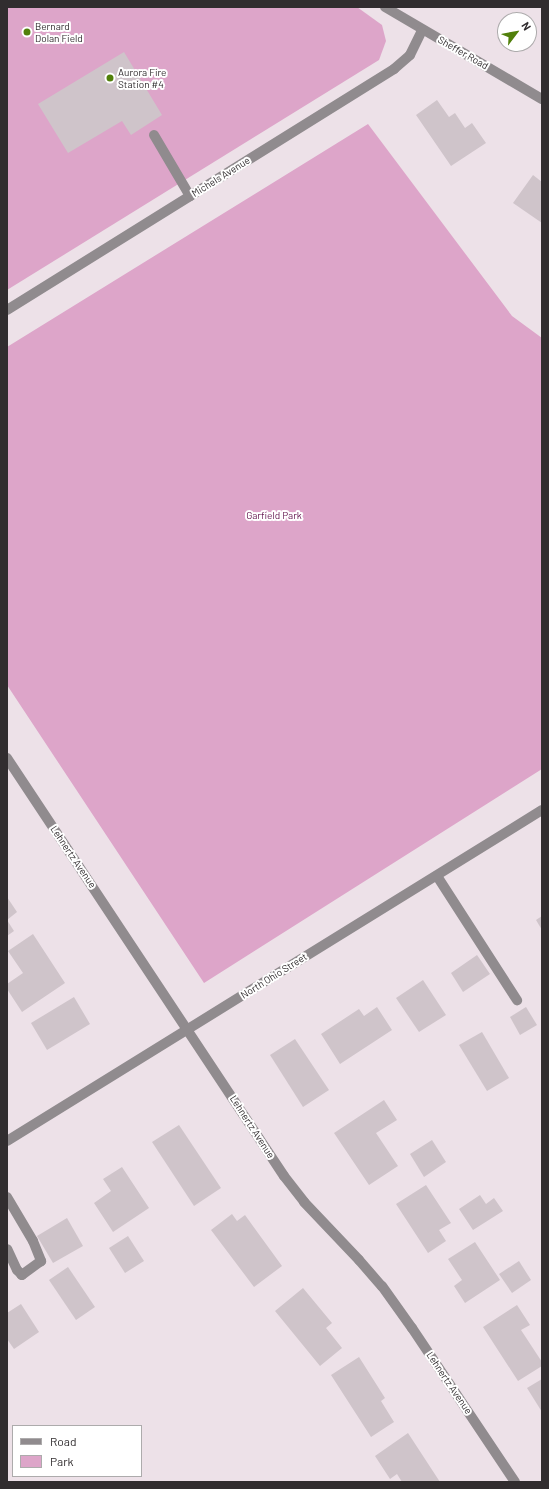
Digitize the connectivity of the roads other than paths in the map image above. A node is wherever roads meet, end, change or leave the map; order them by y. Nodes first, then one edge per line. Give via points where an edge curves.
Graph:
1 (384, 7) edge
2 (422, 30) junction
3 (542, 99) edge
4 (154, 135) dead end
5 (190, 196) junction
6 (7, 310) edge
7 (7, 758) edge
8 (542, 810) edge
9 (437, 876) junction
10 (517, 1000) dead end
11 (188, 1029) junction
12 (7, 1141) edge
13 (7, 1197) edge
14 (7, 1250) edge
15 (515, 1482) edge

1 - 2 street, Sheffer Road
2 - 3 street, Sheffer Road
2 - 5 street, Michels Avenue via 410,55 394,69
4 - 5 street
5 - 6 street, Michels Avenue
7 - 11 street, Lehnertz Avenue
8 - 9 street, North Ohio Street
9 - 10 street
9 - 11 street, North Ohio Street
11 - 12 street, North Ohio Street
11 - 15 street, Lehnertz Avenue via 284,1176 304,1202 382,1286
13 - 14 street via 33,1241 41,1261 22,1275

